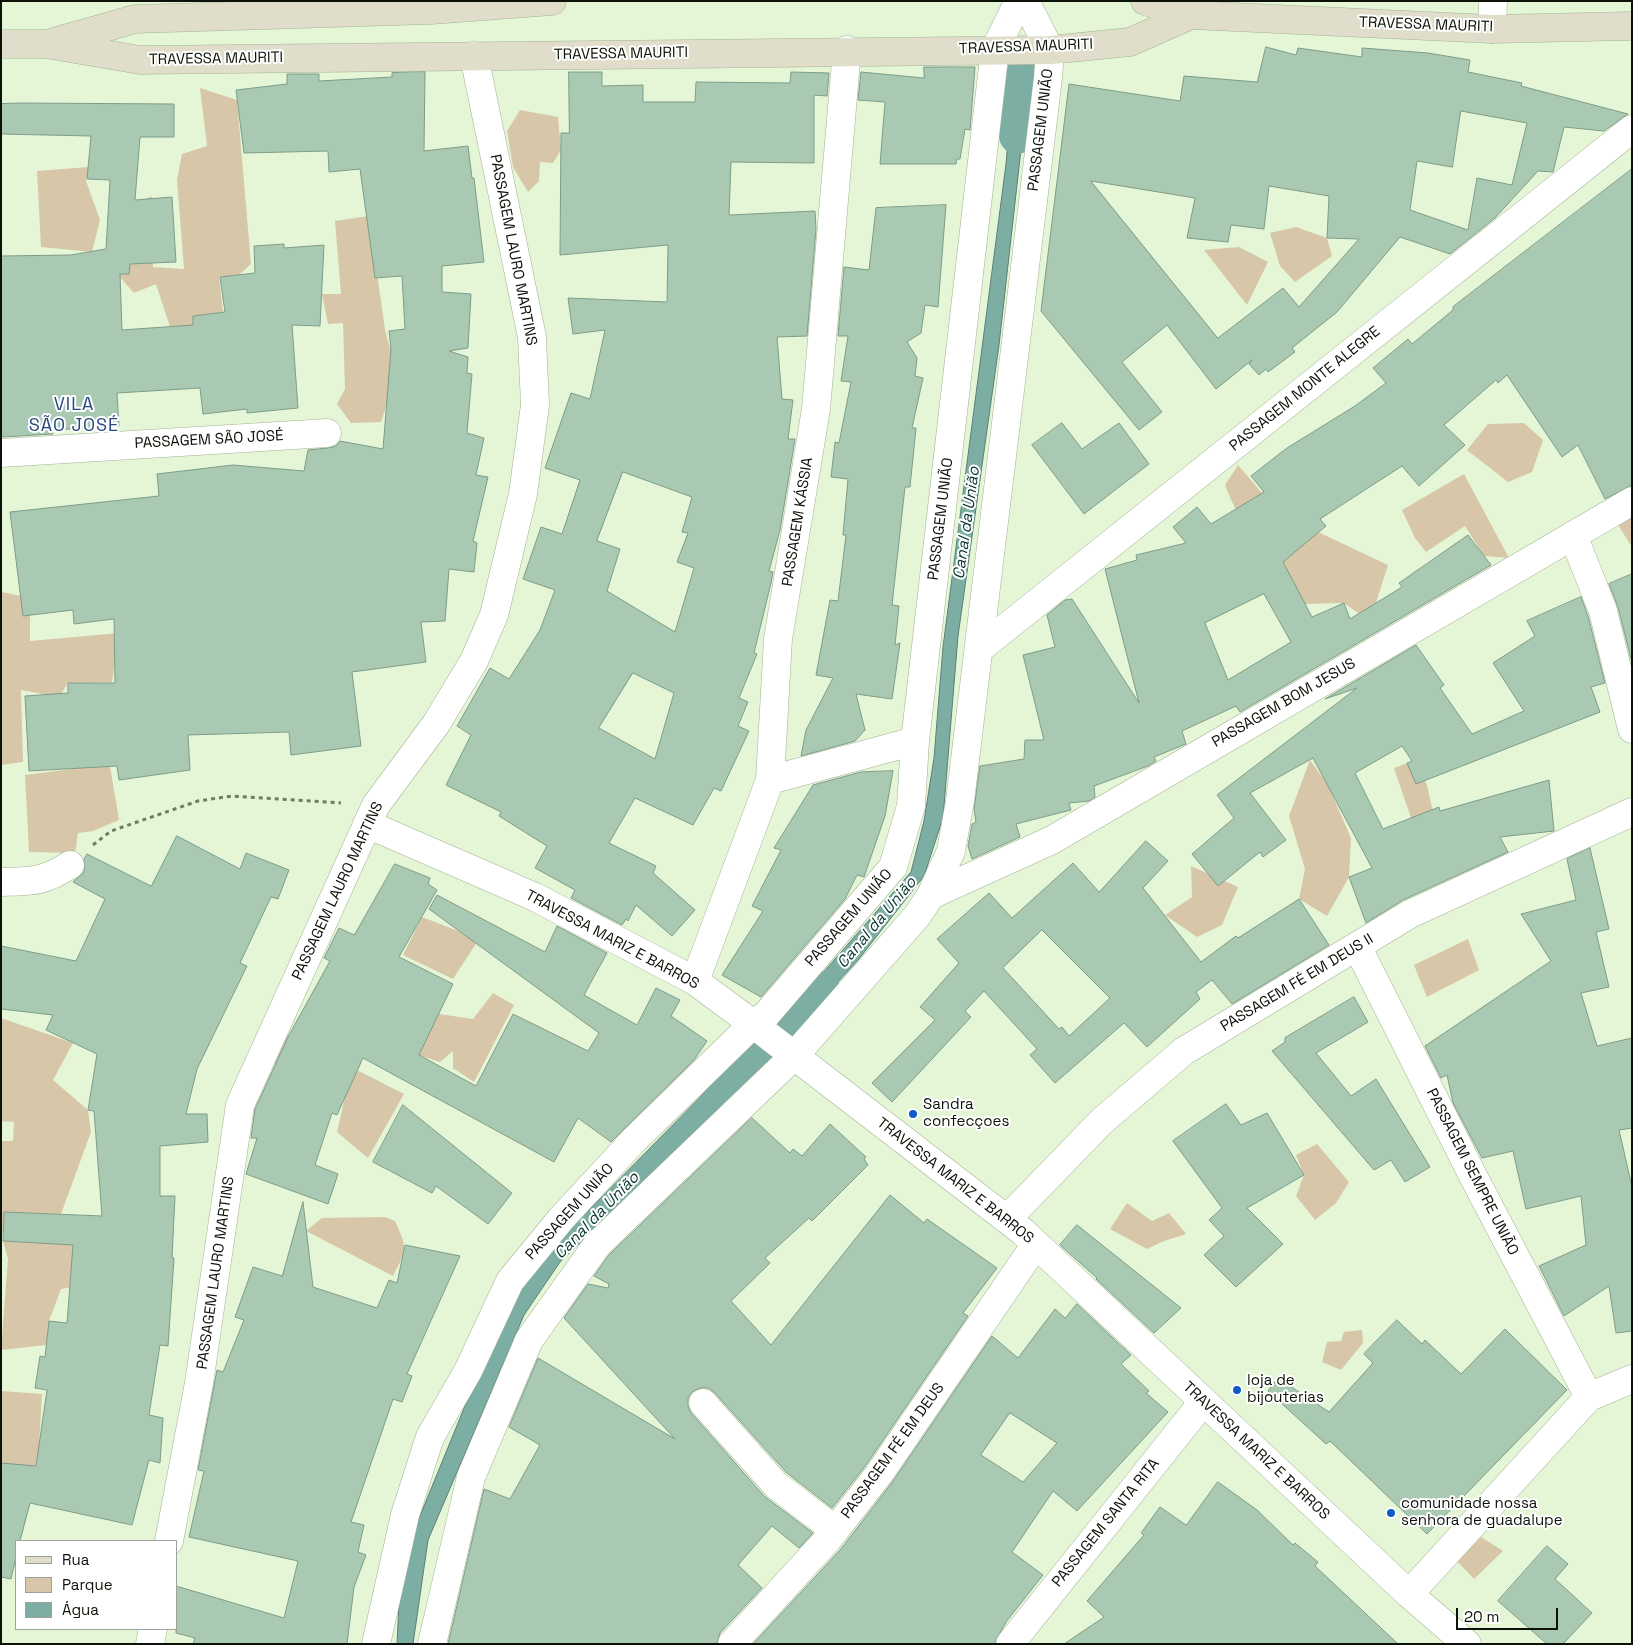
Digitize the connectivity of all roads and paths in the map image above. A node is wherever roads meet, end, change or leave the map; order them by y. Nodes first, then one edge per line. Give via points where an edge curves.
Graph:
1 (552, 1) edge
2 (1019, 1) edge
3 (1025, 1) edge
4 (1145, 1) edge
5 (1493, 1) edge
6 (431, 6) edge
7 (1191, 8) edge
8 (1632, 26) edge
9 (1492, 28) junction
10 (1, 44) edge
11 (46, 44) junction
12 (995, 49) junction
13 (847, 50) junction
14 (1050, 50) junction
15 (474, 56) junction
16 (1632, 129) edge
17 (327, 433) dead end
18 (1, 452) edge
19 (1632, 501) edge
20 (1573, 535) junction
21 (979, 649) junction
22 (1628, 690) edge
23 (1632, 729) edge
24 (915, 741) junction
25 (770, 780) junction
26 (1632, 812) edge
27 (372, 815) junction
28 (70, 865) joint
29 (1, 882) edge
30 (932, 895) junction
31 (1357, 946) junction
32 (695, 981) junction
33 (773, 1040) junction
34 (1007, 1220) junction
35 (1036, 1244) junction
36 (1632, 1379) edge
37 (1589, 1397) junction
38 (1203, 1402) junction
39 (703, 1403) dead end
40 (835, 1530) junction
41 (169, 1540) edge
42 (1409, 1594) junction
43 (153, 1630) edge
44 (150, 1644) edge
45 (376, 1644) edge
46 (432, 1644) edge
47 (732, 1644) edge
48 (1010, 1644) edge
49 (1467, 1644) edge

1 - 6 main road, TRAVESSA MAURITI
2 - 12 street, PASSAGEM UNIÃO
3 - 14 street, PASSAGEM UNIÃO
4 - 7 main road, TRAVESSA MAURITI
5 - 9 street
6 - 11 main road, TRAVESSA MAURITI via 135,19
7 - 9 main road, TRAVESSA MAURITI
7 - 14 main road, TRAVESSA MAURITI via 1130,42
8 - 9 main road, TRAVESSA MAURITI
10 - 11 main road, TRAVESSA MAURITI
11 - 15 main road, TRAVESSA MAURITI via 140,60
12 - 13 main road, TRAVESSA MAURITI
12 - 14 main road, TRAVESSA MAURITI
12 - 24 street, PASSAGEM UNIÃO
13 - 15 main road, TRAVESSA MAURITI
13 - 25 street, PASSAGEM KÁSSIA via 816,409 778,639
14 - 21 street, PASSAGEM UNIÃO
15 - 27 street, PASSAGEM LAURO MARTINS via 532,337 535,404 529,458 494,615 474,661 436,724
16 - 21 street, PASSAGEM MONTE ALEGRE
17 - 18 street, PASSAGEM SÃO JOSÉ
19 - 20 street, PASSAGEM BOM JESUS
20 - 22 street via 1603,610
20 - 30 street, PASSAGEM BOM JESUS via 1052,840
21 - 30 street, PASSAGEM UNIÃO via 956,826 951,851
22 - 23 street
24 - 25 street
24 - 33 street, PASSAGEM UNIÃO via 911,806 893,867 766,1015
25 - 32 street, PASSAGEM KÁSSIA
26 - 31 street, PASSAGEM FÉ EM DEUS II via 1410,914
27 - 28 path via 232,796 198,800 111,831
27 - 32 street, TRAVESSA MARIZ E BARROS
27 - 41 street, PASSAGEM LAURO MARTINS via 240,1105 199,1383
28 - 29 street via 50,878
30 - 33 street, PASSAGEM UNIÃO via 917,916
31 - 34 street, PASSAGEM FÉ EM DEUS II via 1184,1051 1102,1120
31 - 37 street, PASSAGEM SEMPRE UNIÃO
32 - 33 street, TRAVESSA MARIZ E BARROS
33 - 34 street, TRAVESSA MARIZ E BARROS
33 - 45 street, PASSAGEM UNIÃO via 634,1140 560,1220 510,1281 468,1371 430,1437 406,1515
33 - 46 street, PASSAGEM UNIÃO via 596,1245 529,1340 471,1477
34 - 35 street, TRAVESSA MARIZ E BARROS
35 - 38 street, TRAVESSA MARIZ E BARROS
35 - 40 street, PASSAGEM FÉ EM DEUS via 879,1474
36 - 37 street
37 - 42 street
38 - 42 street, TRAVESSA MARIZ E BARROS
38 - 48 street, PASSAGEM SANTA RITA
39 - 40 street via 776,1485
40 - 47 street, PASSAGEM FÉ EM DEUS
42 - 49 street, TRAVESSA MARIZ E BARROS
43 - 44 street

